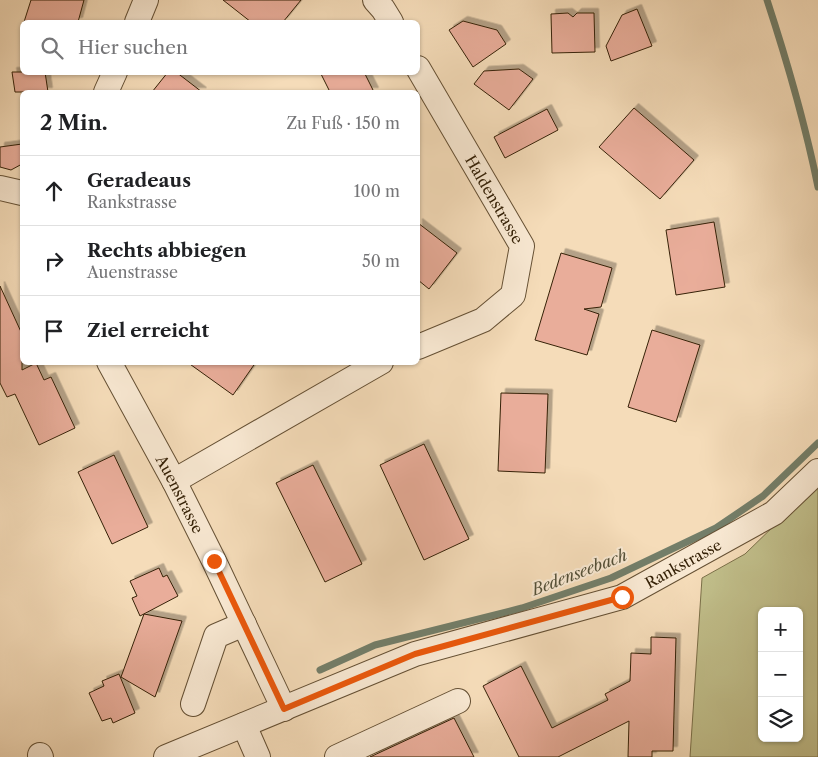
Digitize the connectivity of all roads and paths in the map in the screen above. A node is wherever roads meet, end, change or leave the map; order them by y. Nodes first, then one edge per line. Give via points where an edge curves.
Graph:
1 (146, 0) edge
2 (375, 0) edge
3 (138, 20) edge
4 (390, 20) edge
5 (420, 71) edge
6 (114, 75) edge
7 (107, 90) edge
8 (0, 188) edge
9 (20, 193) edge
10 (420, 346) edge
11 (111, 365) edge
12 (376, 365) edge
13 (818, 471) edge
14 (174, 481) junction
15 (244, 624) junction
16 (458, 700) dead end
17 (193, 704) dead end
18 (284, 709) junction
19 (244, 725) junction
20 (377, 748) edge
21 (166, 757) edge
22 (258, 757) edge
23 (337, 757) edge

1 - 3 street
2 - 4 street
5 - 10 street, Haldenstrasse via 522,246 513,295 483,320
6 - 7 street
8 - 9 street
11 - 14 street, Auenstrasse
12 - 14 street
13 - 18 street, Rankstrasse via 774,512 622,597 415,654
14 - 15 street, Auenstrasse
15 - 17 street via 216,636
15 - 18 street, Auenstrasse
16 - 20 street
18 - 19 street, Rankstrasse
19 - 21 street, Rankstrasse
19 - 22 street
20 - 23 street

